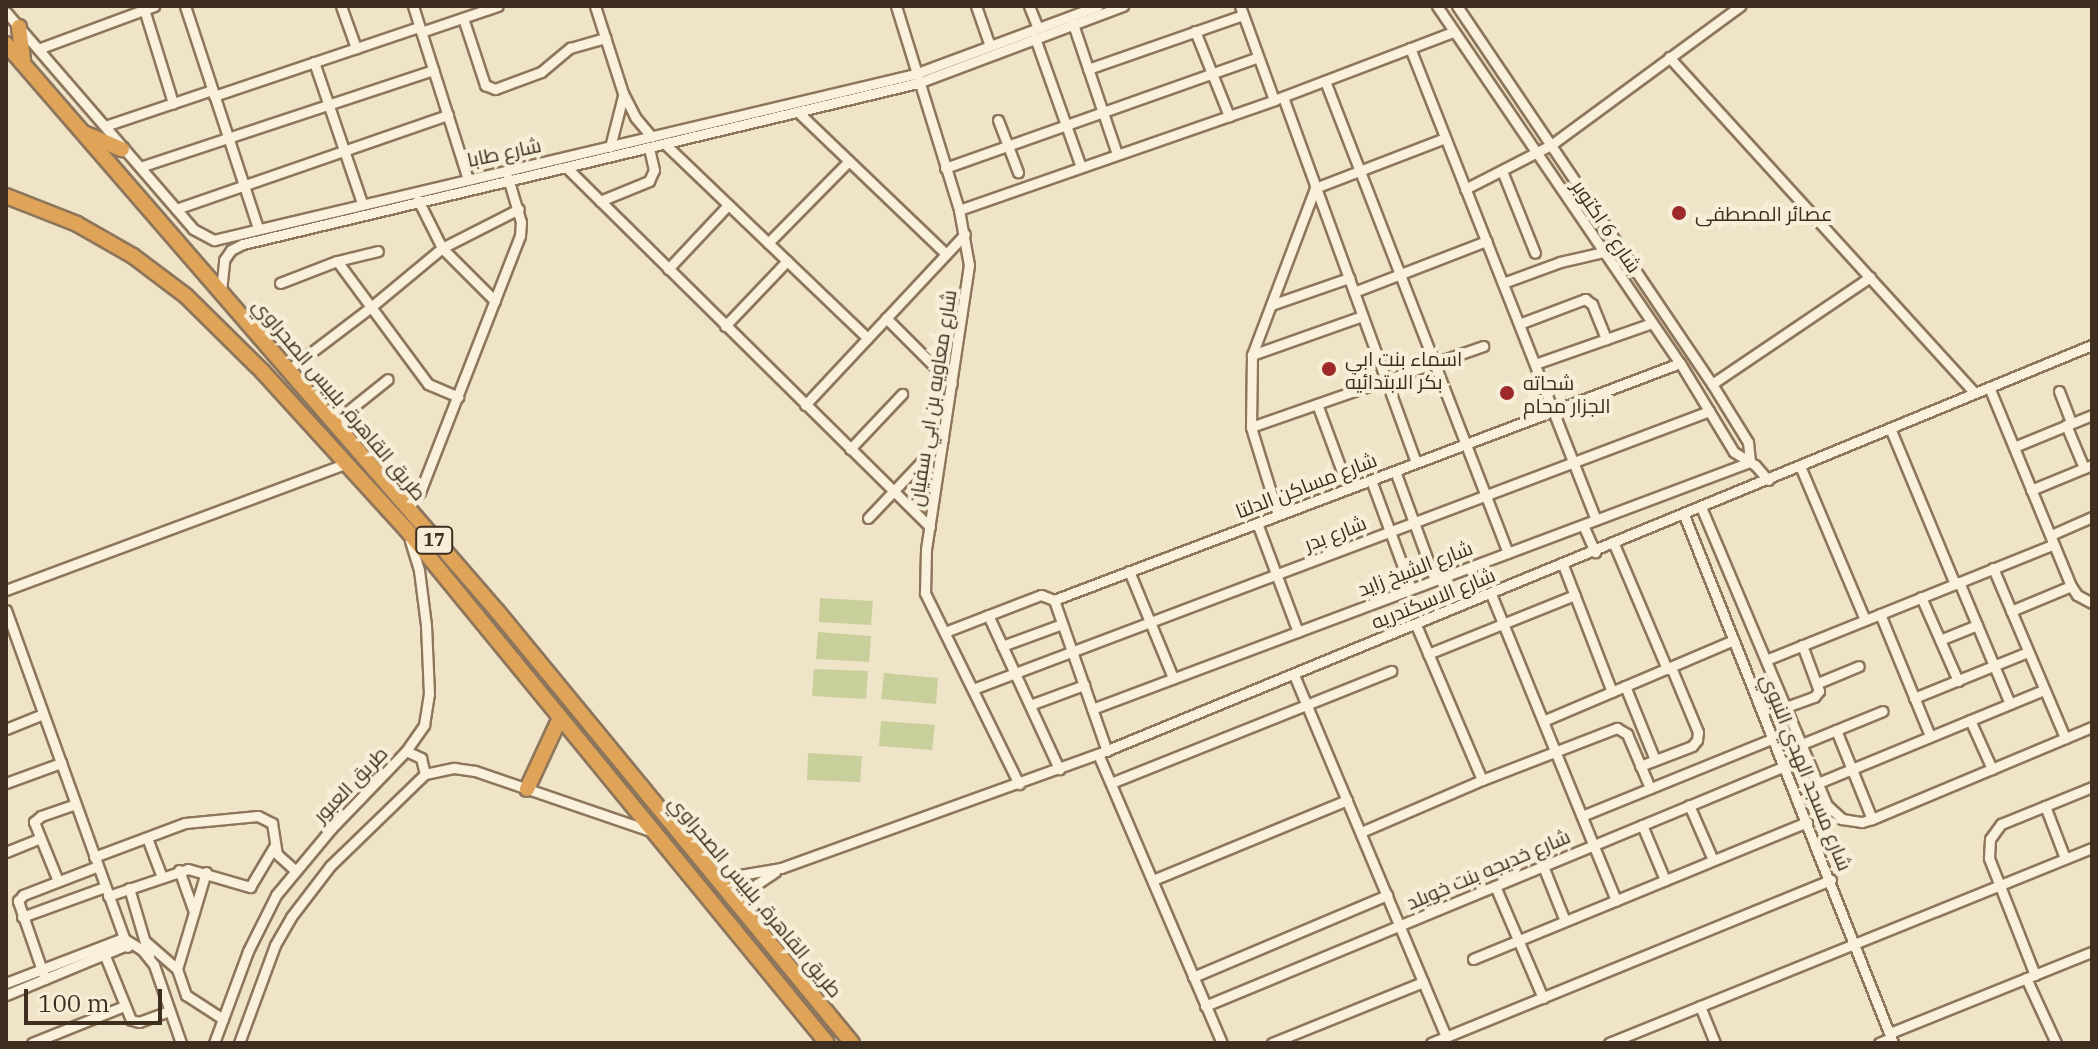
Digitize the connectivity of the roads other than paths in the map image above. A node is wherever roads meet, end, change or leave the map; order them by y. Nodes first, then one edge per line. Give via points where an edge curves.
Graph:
1 (185, 6) edge
2 (341, 6) edge
3 (413, 6) edge
4 (498, 6) edge
5 (595, 6) edge
6 (896, 6) edge
7 (976, 6) edge
8 (1029, 6) edge
9 (1098, 6) edge
10 (1123, 6) edge
11 (1437, 6) edge
12 (1457, 6) edge
13 (147, 7) edge
14 (1084, 8) edge
15 (1734, 8) edge
16 (1241, 10) edge
17 (6, 12) edge
18 (463, 18) junction
19 (1073, 24) junction
20 (19, 27) junction
21 (420, 30) junction
22 (1195, 31) junction
23 (1453, 32) junction
24 (1037, 33) junction
25 (606, 38) junction
26 (6, 44) edge
27 (990, 46) junction
28 (356, 48) junction
29 (1410, 48) junction
30 (38, 49) junction
31 (1258, 57) junction
32 (1669, 57) junction
33 (23, 62) junction
34 (314, 62) junction
35 (1088, 69) junction
36 (433, 70) junction
37 (1212, 73) junction
38 (916, 78) junction
39 (1325, 81) junction
40 (213, 93) junction
41 (623, 93) junction
42 (1278, 99) junction
43 (173, 103) junction
44 (329, 105) junction
45 (1103, 112) junction
46 (800, 114) junction
47 (448, 115) junction
48 (1229, 116) junction
49 (998, 120) dead end
50 (1066, 125) junction
51 (105, 126) junction
52 (84, 133) junction
53 (652, 137) junction
54 (1445, 138) junction
55 (229, 139) junction
56 (666, 145) junction
57 (1551, 145) junction
58 (1008, 146) junction
59 (610, 147) junction
60 (122, 149) junction
61 (649, 149) junction
62 (345, 151) junction
63 (1117, 154) junction
64 (1536, 154) junction
65 (849, 161) junction
66 (140, 167) junction
67 (1081, 167) junction
68 (945, 168) junction
69 (568, 169) junction
70 (505, 171) junction
71 (1360, 171) junction
72 (1502, 171) junction
73 (1018, 172) dead end
74 (468, 179) junction
75 (510, 182) junction
76 (244, 186) junction
77 (1315, 188) junction
78 (1465, 189) junction
79 (6, 196) edge
80 (418, 200) junction
81 (600, 201) junction
82 (362, 203) junction
83 (728, 205) junction
84 (176, 209) junction
85 (519, 209) junction
86 (959, 210) junction
87 (258, 228) junction
88 (240, 233) junction
89 (965, 234) junction
90 (1486, 241) junction
91 (768, 243) junction
92 (243, 244) junction
93 (442, 248) junction
94 (378, 251) dead end
95 (1603, 252) junction
96 (1535, 253) dead end
97 (946, 254) junction
98 (337, 261) junction
99 (787, 261) junction
100 (668, 269) junction
101 (1400, 274) junction
102 (1870, 277) junction
103 (1349, 278) junction
104 (280, 283) dead end
105 (1503, 283) junction
106 (221, 291) junction
107 (1354, 292) junction
108 (495, 301) junction
109 (1271, 305) junction
110 (371, 307) junction
111 (1362, 316) junction
112 (886, 318) junction
113 (1652, 323) junction
114 (1519, 324) junction
115 (725, 326) junction
116 (867, 338) junction
117 (1606, 339) junction
118 (2092, 345) edge
119 (1483, 346) dead end
120 (1252, 355) junction
121 (1434, 363) junction
122 (1680, 363) junction
123 (1535, 364) junction
124 (288, 370) junction
125 (388, 379) dead end
126 (1386, 380) junction
127 (952, 384) junction
128 (1712, 384) junction
129 (1989, 387) junction
130 (2059, 391) dead end
131 (1975, 393) junction
132 (902, 394) dead end
133 (458, 397) junction
134 (1317, 404) junction
135 (805, 405) junction
136 (1553, 411) junction
137 (1709, 411) junction
138 (2092, 415) edge
139 (333, 423) junction
140 (2068, 424) junction
141 (1251, 427) junction
142 (1890, 428) junction
143 (944, 439) junction
144 (1466, 445) junction
145 (2014, 447) junction
146 (850, 449) junction
147 (1573, 462) junction
148 (1750, 462) junction
149 (347, 463) junction
150 (1416, 463) junction
151 (1800, 466) junction
152 (2088, 467) edge
153 (1395, 471) junction
154 (1371, 480) junction
155 (1768, 480) junction
156 (1348, 488) junction
157 (2031, 490) junction
158 (893, 491) junction
159 (1485, 496) junction
160 (404, 506) junction
161 (1701, 507) junction
162 (1278, 515) junction
163 (1684, 515) junction
164 (2092, 517) edge
165 (868, 518) dead end
166 (1596, 520) junction
167 (1414, 522) junction
168 (1257, 523) junction
169 (1583, 525) junction
170 (930, 527) junction
171 (406, 529) junction
172 (1390, 532) junction
173 (2052, 539) junction
174 (1614, 544) junction
175 (1595, 552) junction
176 (1508, 553) junction
177 (1563, 565) junction
178 (1993, 568) junction
179 (1129, 571) junction
180 (1277, 574) junction
181 (1435, 580) junction
182 (1957, 583) junction
183 (2071, 586) junction
184 (1411, 589) junction
185 (6, 590) edge
186 (1491, 594) junction
187 (1575, 595) junction
188 (1921, 597) junction
189 (1054, 600) junction
190 (2092, 603) edge
191 (6, 610) edge
192 (2011, 611) junction
193 (1880, 614) junction
194 (988, 615) junction
195 (1865, 620) junction
196 (1150, 622) junction
197 (1062, 624) junction
198 (1504, 624) junction
199 (1416, 625) junction
200 (1977, 625) junction
201 (945, 632) junction
202 (1298, 632) junction
203 (1734, 640) junction
204 (1940, 640) junction
205 (1802, 645) junction
206 (1002, 646) junction
207 (1072, 651) junction
208 (2028, 652) junction
209 (1428, 654) junction
210 (1766, 660) junction
211 (1859, 666) dead end
212 (1994, 666) junction
213 (1669, 668) junction
214 (1391, 671) dead end
215 (1015, 673) junction
216 (1294, 675) junction
217 (1173, 678) junction
218 (1958, 681) junction
219 (1818, 683) junction
220 (1084, 685) junction
221 (1625, 686) junction
222 (973, 689) junction
223 (2044, 690) junction
224 (1612, 692) junction
225 (1914, 698) junction
226 (2010, 704) junction
227 (1030, 705) junction
228 (1307, 705) junction
229 (1786, 707) junction
230 (1092, 709) junction
231 (1883, 711) dead end
232 (43, 714) junction
233 (560, 718) junction
234 (1970, 720) junction
235 (1543, 721) junction
236 (2092, 727) edge
237 (6, 729) edge
238 (1836, 730) junction
239 (1930, 736) junction
240 (1774, 738) junction
241 (2065, 738) junction
242 (1802, 744) junction
243 (406, 751) junction
244 (1103, 752) junction
245 (1556, 752) junction
246 (1655, 760) junction
247 (61, 763) junction
248 (1640, 766) junction
249 (1785, 766) junction
250 (1852, 768) junction
251 (1059, 769) junction
252 (1992, 769) junction
253 (425, 774) junction
254 (1482, 780) junction
255 (6, 783) edge
256 (1111, 783) junction
257 (1818, 783) junction
258 (1019, 784) junction
259 (2092, 787) edge
260 (1650, 788) junction
261 (527, 789) junction
262 (1347, 800) junction
263 (75, 804) junction
264 (1689, 805) junction
265 (2045, 806) junction
266 (1582, 816) junction
267 (1872, 819) junction
268 (1807, 822) junction
269 (1642, 825) junction
270 (654, 832) junction
271 (1361, 832) junction
272 (147, 838) junction
273 (39, 839) junction
274 (275, 845) junction
275 (1594, 845) junction
276 (2092, 848) edge
277 (6, 852) edge
278 (2065, 858) junction
279 (1713, 860) junction
280 (96, 862) junction
281 (1543, 866) junction
282 (781, 868) junction
283 (179, 870) junction
284 (295, 870) junction
285 (206, 872) junction
286 (161, 875) junction
287 (712, 876) junction
288 (1153, 880) junction
289 (1665, 880) junction
290 (1831, 880) junction
291 (58, 881) junction
292 (1999, 884) junction
293 (133, 886) junction
294 (1495, 886) junction
295 (107, 892) junction
296 (1387, 895) junction
297 (1616, 900) junction
298 (739, 908) junction
299 (194, 912) junction
300 (22, 917) junction
301 (1565, 921) junction
302 (1400, 925) junction
303 (1518, 940) junction
304 (145, 941) junction
305 (127, 942) junction
306 (1855, 943) junction
307 (2092, 952) edge
308 (105, 956) junction
309 (149, 956) junction
310 (1473, 959) dead end
311 (177, 969) junction
312 (43, 974) junction
313 (1193, 977) junction
314 (2031, 977) junction
315 (1423, 982) junction
316 (6, 983) edge
317 (6, 995) edge
318 (1543, 998) junction
319 (124, 1006) junction
320 (1205, 1006) junction
321 (1700, 1006) junction
322 (169, 1011) junction
323 (223, 1019) junction
324 (1446, 1037) junction
325 (1891, 1038) edge
326 (32, 1043) edge
327 (181, 1043) edge
328 (214, 1043) edge
329 (239, 1043) edge
330 (827, 1043) edge
331 (852, 1043) edge
332 (1222, 1043) edge
333 (1272, 1043) edge
334 (1431, 1043) edge
335 (1609, 1043) edge
336 (1715, 1043) edge
337 (1879, 1043) edge
338 (2056, 1043) edge

1 - 40 street
2 - 28 street
3 - 21 street
4 - 18 street
5 - 25 street
6 - 38 street, شارع معاويه بن ابي سفيان
7 - 27 street
8 - 24 street
9 - 14 street, شارع طابا
10 - 19 street, شارع طابا
11 - 23 street, شارع 6 اكتوبر
12 - 57 street, شارع 6 اكتوبر
13 - 30 street
13 - 43 street
14 - 24 street, شارع طابا
15 - 32 street
16 - 22 street
16 - 31 street
17 - 20 street, شارع طابا
18 - 21 street
18 - 25 street via 485,85 491,89 517,84 570,48
19 - 24 street, شارع طابا
19 - 35 street
20 - 30 street, شارع طابا
20 - 33 highway
21 - 28 street
21 - 36 street
22 - 35 street
22 - 37 street
23 - 29 street
23 - 64 street, شارع 6 اكتوبر
24 - 27 street, شارع طابا
24 - 38 street, شارع طابا
24 - 50 street
25 - 41 street
26 - 33 highway, طريق القاهرة, بلبيس الصحراوي / 17
27 - 38 street, شارع طابا
28 - 34 street
29 - 39 street
29 - 54 street
30 - 51 street, شارع طابا
31 - 37 street
31 - 42 street
32 - 57 street
32 - 102 street
33 - 52 highway, طريق القاهرة, بلبيس الصحراوي / 17
34 - 40 street
34 - 44 street
35 - 45 street
36 - 44 street
36 - 47 street
37 - 45 street
37 - 48 street
38 - 46 street, شارع طابا
38 - 53 street, شارع طابا
38 - 68 street, شارع معاويه بن ابي سفيان
39 - 42 street
39 - 71 street
40 - 43 street
40 - 55 street
41 - 53 street
41 - 59 street
42 - 48 street
42 - 77 street
43 - 51 street
44 - 55 street
44 - 62 street
45 - 50 street
45 - 63 street
46 - 56 street, شارع طابا
46 - 65 street
47 - 62 street
47 - 74 street
48 - 63 street
49 - 58 street
50 - 58 street
50 - 67 street
51 - 60 street, شارع طابا
52 - 60 highway
52 - 106 highway, طريق القاهرة, بلبيس الصحراوي / 17
53 - 59 street, شارع طابا
54 - 71 street
54 - 78 street
55 - 66 street
55 - 76 street
56 - 61 street, شارع طابا
56 - 83 street
57 - 64 street
57 - 128 street, شارع 6 اكتوبر
58 - 68 street
58 - 73 street
59 - 70 street, شارع طابا
60 - 66 street, شارع طابا
61 - 69 street, شارع طابا
61 - 81 street via 654,170 649,181
62 - 76 street
62 - 82 street
63 - 67 street
64 - 72 street
64 - 95 street, شارع 6 اكتوبر
65 - 91 street
65 - 97 street
66 - 84 street, شارع طابا
67 - 86 street
68 - 86 street, شارع معاويه بن ابي سفيان
69 - 75 street, شارع طابا
69 - 81 street
70 - 74 street, شارع طابا
70 - 75 street
71 - 77 street
71 - 101 street
72 - 78 street
72 - 96 street
74 - 82 street, شارع طابا
75 - 80 street, شارع طابا
75 - 85 street
76 - 84 street
76 - 87 street
77 - 103 street
77 - 109 street
78 - 90 street
79 - 149 highway, طريق القاهرة, بلبيس الصحراوي / 17 via 99,236 166,279 215,322
80 - 92 street, شارع طابا
80 - 93 street
81 - 100 street
82 - 87 street, شارع طابا
83 - 91 street
83 - 100 street
84 - 88 street, شارع طابا via 206,239
85 - 93 street
85 - 108 street via 520,236
86 - 89 street, شارع معاويه بن ابي سفيان
87 - 88 street, شارع طابا
88 - 92 street
89 - 97 street
89 - 127 street, شارع معاويه بن ابي سفيان via 968,285
90 - 101 street
90 - 105 street
91 - 99 street
92 - 106 street via 227,254
93 - 108 street
93 - 110 street
94 - 98 street
95 - 105 street
95 - 113 street, شارع 6 اكتوبر
97 - 112 street
98 - 104 street
98 - 110 street
99 - 115 street
99 - 116 street
100 - 115 street
101 - 107 street
101 - 121 street
102 - 128 street
102 - 131 street
103 - 107 street
103 - 109 street
105 - 114 street
106 - 124 highway, طريق القاهرة, بلبيس الصحراوي / 17
107 - 111 street
108 - 133 street
109 - 120 street
110 - 124 street
110 - 133 street via 428,384
111 - 120 street
111 - 126 street
112 - 116 street
112 - 127 street
113 - 117 street
113 - 122 street, شارع 6 اكتوبر
114 - 117 street via 1585,299
114 - 123 street
115 - 135 street
116 - 135 street
117 - 123 street
118 - 129 street, شارع الاسكندريه
119 - 121 street
120 - 141 street
121 - 126 street
121 - 144 street
122 - 136 street, شارع مساكن الدلتا
122 - 137 street, شارع 6 اكتوبر
123 - 136 street
124 - 139 highway, طريق القاهرة, بلبيس الصحراوي / 17
125 - 139 street
126 - 134 street
126 - 150 street
127 - 143 street, شارع معاويه بن ابي سفيان
128 - 148 street, شارع 6 اكتوبر via 1748,442
129 - 131 street, شارع الاسكندريه
129 - 145 street
130 - 140 street
131 - 142 street, شارع الاسكندريه
132 - 146 street
133 - 160 street via 420,492
134 - 141 street
134 - 156 street
135 - 146 street
136 - 144 street, شارع مساكن الدلتا
136 - 147 street
137 - 147 street, شارع بدر
137 - 148 street, شارع 6 اكتوبر via 1734,452
138 - 140 street
139 - 160 highway, طريق القاهرة, بلبيس الصحراوي / 17
140 - 145 street
140 - 152 street
141 - 162 street
142 - 151 street, شارع الاسكندريه
142 - 182 street
143 - 158 street
143 - 170 street, شارع معاويه بن ابي سفيان
144 - 150 street, شارع مساكن الدلتا
144 - 159 street
145 - 157 street
146 - 158 street
147 - 159 street, شارع بدر
147 - 166 street
148 - 155 street, شارع 6 اكتوبر
148 - 166 street, شارع الشيخ زايد
149 - 171 highway, طريق القاهرة, بلبيس الصحراوي / 17
149 - 185 street
150 - 153 street, شارع مساكن الدلتا
151 - 155 street, شارع الاسكندريه
151 - 195 street
152 - 157 street
153 - 154 street, شارع مساكن الدلتا
153 - 167 street
154 - 156 street, شارع مساكن الدلتا
154 - 172 street
155 - 161 street, شارع الاسكندريه
156 - 162 street, شارع مساكن الدلتا
157 - 173 street
158 - 165 street
158 - 170 street
159 - 167 street, شارع بدر
159 - 176 street
160 - 287 highway, طريق القاهرة, بلبيس الصحراوي / 17 via 497,611
161 - 163 street, شارع الاسكندريه
161 - 210 street, شارع مسجد الهدي النبوي
162 - 168 street, شارع مساكن الدلتا
163 - 174 street, شارع الاسكندريه
163 - 203 street, شارع مسجد الهدي النبوي
164 - 173 street
166 - 169 street, شارع الشيخ زايد
167 - 172 street, شارع بدر
167 - 181 street
168 - 179 street, شارع مساكن الدلتا
168 - 180 street
169 - 175 street
169 - 176 street, شارع الشيخ زايد
170 - 201 street, شارع معاويه بن ابي سفيان via 925,593
171 - 233 highway, طريق القاهرة, بلبيس الصحراوي / 17
171 - 243 street, طريق العبور via 423,591 429,694 424,725
172 - 180 street, شارع بدر
172 - 184 street
173 - 178 street
173 - 183 street
174 - 175 street, شارع الاسكندريه
174 - 213 street
175 - 177 street, شارع الاسكندريه
176 - 181 street, شارع الشيخ زايد
177 - 186 street, شارع الاسكندريه
177 - 187 street
178 - 182 street
178 - 192 street
179 - 189 street, شارع مساكن الدلتا
179 - 196 street
180 - 196 street, شارع بدر
180 - 202 street
181 - 184 street, شارع الشيخ زايد
182 - 188 street
182 - 200 street
183 - 190 street
183 - 192 street
184 - 202 street, شارع الشيخ زايد
186 - 198 street
186 - 199 street, شارع الاسكندريه
187 - 198 street
187 - 224 street
188 - 193 street
188 - 204 street
189 - 194 street, شارع مساكن الدلتا via 1041,595
189 - 197 street
191 - 232 street
192 - 208 street
193 - 195 street
193 - 225 street
194 - 201 street, شارع مساكن الدلتا
194 - 206 street
195 - 205 street
196 - 207 street, شارع بدر
196 - 217 street
197 - 206 street
197 - 207 street
198 - 209 street
198 - 235 street
199 - 209 street
199 - 216 street, شارع الاسكندريه
200 - 204 street
200 - 212 street
201 - 222 street, شارع معاويه بن ابي سفيان
202 - 217 street, شارع الشيخ زايد
203 - 213 street
203 - 240 street, شارع مسجد الهدي النبوي
204 - 218 street
205 - 210 street
205 - 219 street
206 - 215 street
207 - 215 street, شارع بدر
207 - 220 street
208 - 212 street
208 - 223 street
209 - 254 street
210 - 229 street, شارع مسجد الهدي النبوي
211 - 219 street
212 - 218 street
212 - 226 street
213 - 221 street
213 - 246 street via 1698,736 1692,746
214 - 228 street
215 - 222 street, شارع بدر
215 - 227 street
216 - 228 street
216 - 244 street, شارع الاسكندريه
217 - 230 street, شارع الشيخ زايد
218 - 225 street
219 - 229 street via 1817,694
220 - 227 street
220 - 230 street
221 - 224 street
221 - 246 street
222 - 258 street, شارع معاويه بن ابي سفيان
223 - 226 street
223 - 241 street
224 - 235 street
225 - 239 street
226 - 234 street
227 - 251 street
228 - 256 street
228 - 262 street
229 - 242 street, شارع مسجد الهدي النبوي
230 - 244 street
231 - 238 street
232 - 237 street
232 - 247 street
233 - 261 highway
233 - 270 highway, طريق القاهرة, بلبيس الصحراوي / 17
234 - 239 street
234 - 252 street
235 - 245 street
236 - 241 street
238 - 242 street
238 - 250 street
239 - 250 street
240 - 249 street, شارع مسجد الهدي النبوي
240 - 260 street
241 - 252 street
242 - 257 street, شارع مسجد الهدي النبوي
243 - 253 street via 421,758
243 - 284 street, طريق العبور
244 - 251 street, شارع الاسكندريه
244 - 256 street
245 - 248 street via 1620,728
245 - 254 street
245 - 266 street
246 - 248 street
247 - 255 street
247 - 263 street
248 - 260 street
249 - 264 street, شارع خديجه بنت خويلد
249 - 268 street, شارع مسجد الهدي النبوي
250 - 257 street
250 - 267 street
251 - 258 street, شارع الاسكندريه
252 - 267 street
253 - 261 street via 465,769
253 - 329 street via 330,866 291,917 275,945
254 - 271 street
256 - 288 street
257 - 267 street, شارع مسجد الهدي النبوي via 1827,805 1842,819
258 - 282 street, شارع الاسكندريه
259 - 265 street
260 - 266 street
261 - 270 street
262 - 271 street
262 - 288 street
263 - 273 street via 38,817 34,825
263 - 280 street
264 - 269 street, شارع خديجه بنت خويلد
264 - 279 street
265 - 278 street
265 - 292 street via 1995,831 1988,848
266 - 275 street
268 - 279 street
268 - 290 street, شارع مسجد الهدي النبوي
269 - 275 street, شارع خديجه بنت خويلد
269 - 289 street
270 - 330 highway, طريق القاهرة, بلبيس الصحراوي / 17
271 - 296 street
272 - 274 street via 209,818 258,816 275,828
272 - 280 street
272 - 286 street
273 - 277 street
273 - 291 street
274 - 284 street via 280,859
274 - 285 street via 250,887
275 - 281 street, شارع خديجه بنت خويلد
275 - 297 street
276 - 278 street
278 - 292 street
279 - 289 street
280 - 291 street
280 - 295 street
281 - 294 street, شارع خديجه بنت خويلد
281 - 301 street
282 - 287 street, شارع الاسكندريه
282 - 298 street, شارع الاسكندريه via 757,884
283 - 285 street
283 - 286 street
283 - 299 street
284 - 323 street, طريق العبور via 260,922
285 - 299 street
286 - 293 street
287 - 298 highway, طريق القاهرة, بلبيس الصحراوي / 17
288 - 313 street
289 - 297 street
290 - 306 street, شارع مسجد الهدي النبوي
290 - 318 street
291 - 300 street via 20,897
292 - 306 street
292 - 314 street
293 - 295 street
293 - 304 street
294 - 302 street, شارع خديجه بنت خويلد
294 - 303 street
295 - 300 street
295 - 305 street
296 - 302 street
296 - 313 street
297 - 301 street
298 - 331 highway, طريق القاهرة, بلبيس الصحراوي / 17
299 - 311 street
300 - 312 street
301 - 303 street
302 - 315 street
302 - 320 street, شارع خديجه بنت خويلد
303 - 310 street
303 - 318 street
304 - 309 street
304 - 311 street
305 - 308 street
305 - 309 street
305 - 312 street
306 - 321 street
306 - 325 street, شارع مسجد الهدي النبوي
307 - 314 street
308 - 312 street
308 - 319 street
309 - 322 street
311 - 323 street via 186,995
312 - 316 street
312 - 317 street
313 - 320 street
314 - 325 street
314 - 338 street
315 - 324 street
315 - 333 street
318 - 324 street
319 - 322 street via 136,1022
319 - 326 street
320 - 332 street
321 - 335 street
321 - 336 street
322 - 327 street
323 - 328 street, طريق العبور
324 - 334 street
325 - 337 street

